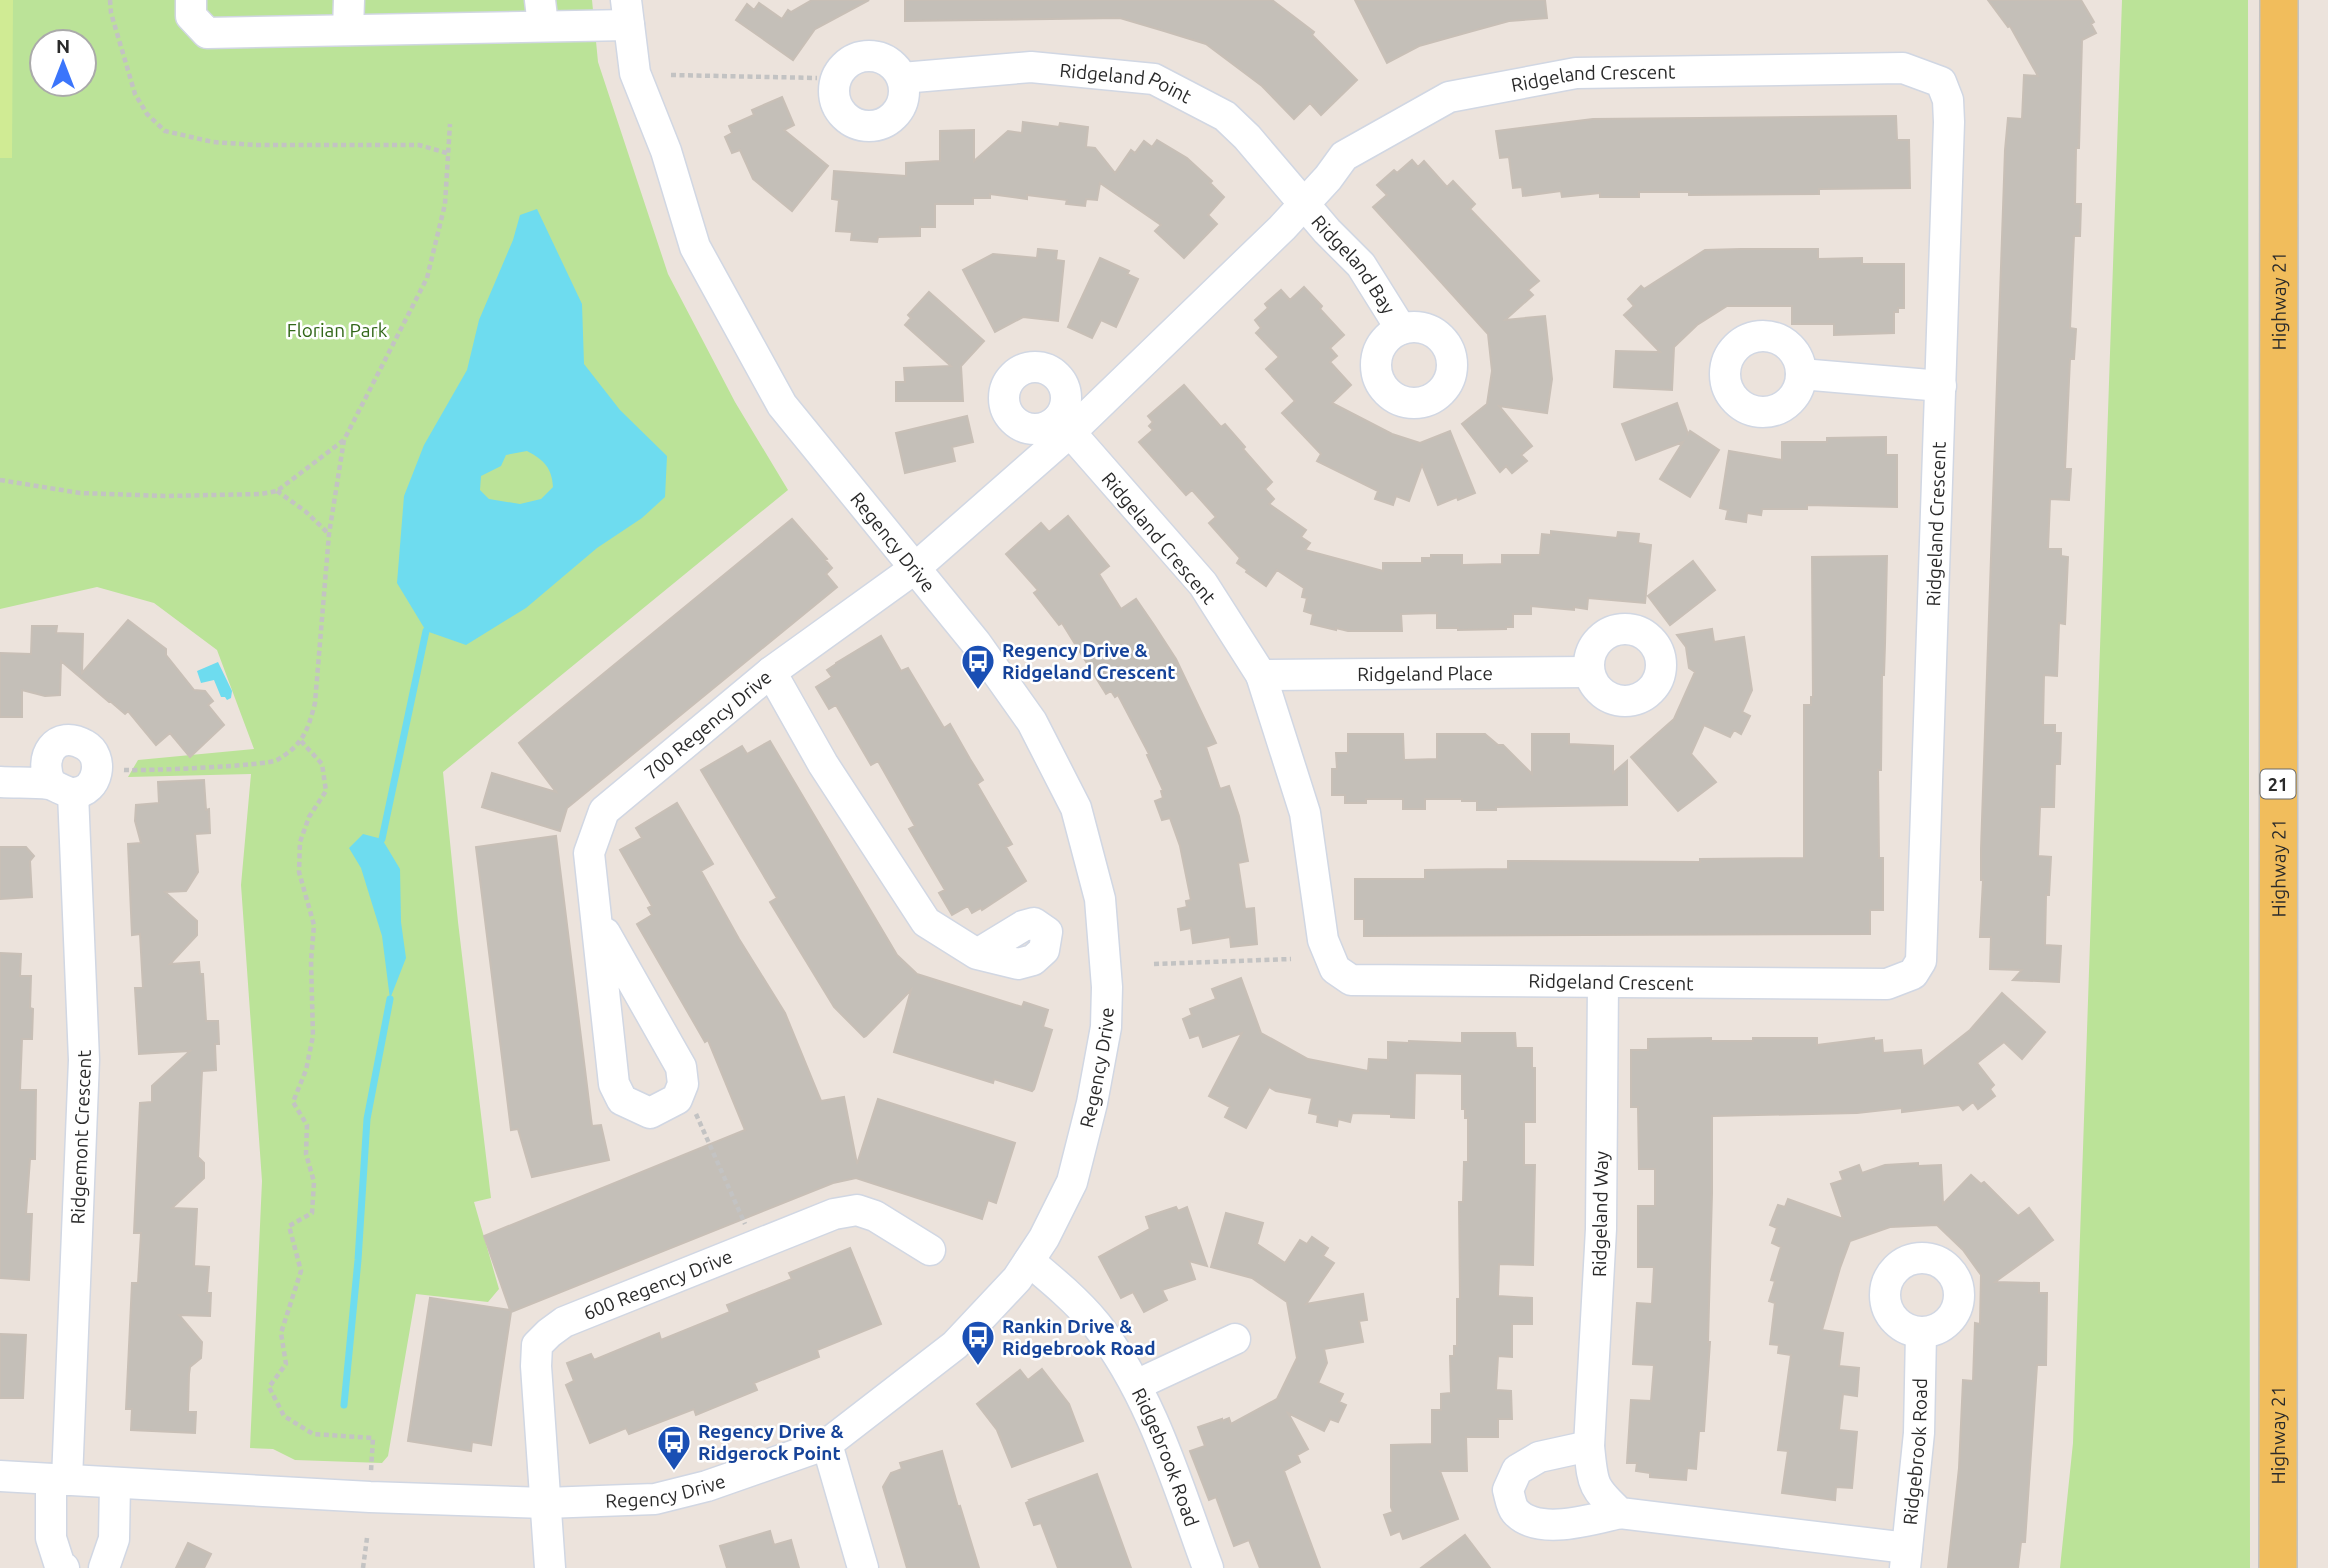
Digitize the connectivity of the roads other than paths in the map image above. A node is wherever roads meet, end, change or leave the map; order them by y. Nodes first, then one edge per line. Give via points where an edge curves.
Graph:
1 (191, 0) edge
2 (349, 0) edge
3 (2278, 0) edge
4 (627, 12) edge
5 (542, 13) edge
6 (348, 30) junction
7 (902, 78) dead end
8 (1304, 204) junction
9 (1401, 329) dead end
10 (1801, 374) dead end
11 (1941, 386) junction
12 (1064, 426) junction
13 (914, 569) junction
14 (771, 672) junction
15 (1589, 672) dead end
16 (1261, 675) junction
17 (0, 782) edge
18 (598, 930) junction
19 (977, 954) dead end
20 (1603, 982) junction
21 (930, 1250) dead end
22 (1029, 1261) junction
23 (1921, 1332) dead end
24 (1235, 1339) dead end
25 (1136, 1384) junction
26 (827, 1444) junction
27 (1589, 1446) junction
28 (0, 1476) edge
29 (59, 1480) junction
30 (115, 1483) junction
31 (545, 1503) junction
32 (1620, 1513) junction
33 (1906, 1558) edge
34 (64, 1568) edge
35 (104, 1568) edge
36 (551, 1568) edge
37 (863, 1568) edge
38 (1208, 1568) edge
39 (2278, 1568) edge

1 - 6 street via 191,16 207,33
2 - 6 street
3 - 39 main road, Highway 21 / 21
4 - 5 street
4 - 13 street, Regency Drive via 635,73 666,151 695,247 782,404
5 - 6 street
7 - 8 street, Ridgeland Point via 1031,67 1154,79 1225,116
8 - 9 street, Ridgeland Bay via 1362,265
8 - 11 street, Ridgeland Crescent via 1344,156 1449,97 1577,74 1903,68 1941,82 1948,100
8 - 12 street, Ridgeland Crescent
10 - 11 street
11 - 20 street, Ridgeland Crescent via 1921,961 1913,974 1887,984
12 - 13 street, Ridgeland Crescent
12 - 16 street, Ridgeland Crescent via 1203,584
13 - 14 street, 700 Regency Drive
13 - 22 street, Regency Drive via 976,643 1032,722 1076,808 1100,900 1106,1027 1092,1103 1072,1182
14 - 18 street, 700 Regency Drive via 604,811 589,853
14 - 19 street via 823,764 926,922
15 - 16 street, Ridgeland Place
16 - 20 street, Ridgeland Crescent via 1305,813 1323,940 1335,969 1351,980
17 - 29 street, Ridgemont Crescent via 62,789 84,1060
18 - 18 street via 614,1084 622,1100 650,1113 677,1099 683,1084 681,1067 605,933
20 - 27 street, Ridgeland Way via 1601,1228
21 - 31 street, 600 Regency Drive via 875,1216 857,1210 834,1214 564,1322 537,1345
22 - 25 street, Ridgebrook Road via 1095,1323
22 - 26 street, Regency Drive via 955,1345
23 - 33 street, Ridgebrook Road via 1919,1433
24 - 25 street
25 - 38 street, Ridgebrook Road
26 - 31 street, Regency Drive via 655,1499
26 - 37 street
27 - 32 street, Ridgeland Way via 1592,1481
27 - 32 street via 1539,1457 1517,1470 1508,1490 1514,1510 1529,1521 1551,1525
28 - 29 street, Regency Drive
29 - 30 street, Regency Drive
29 - 34 street via 51,1538
30 - 31 street, Regency Drive
30 - 35 street via 114,1539
31 - 36 street
32 - 33 street

